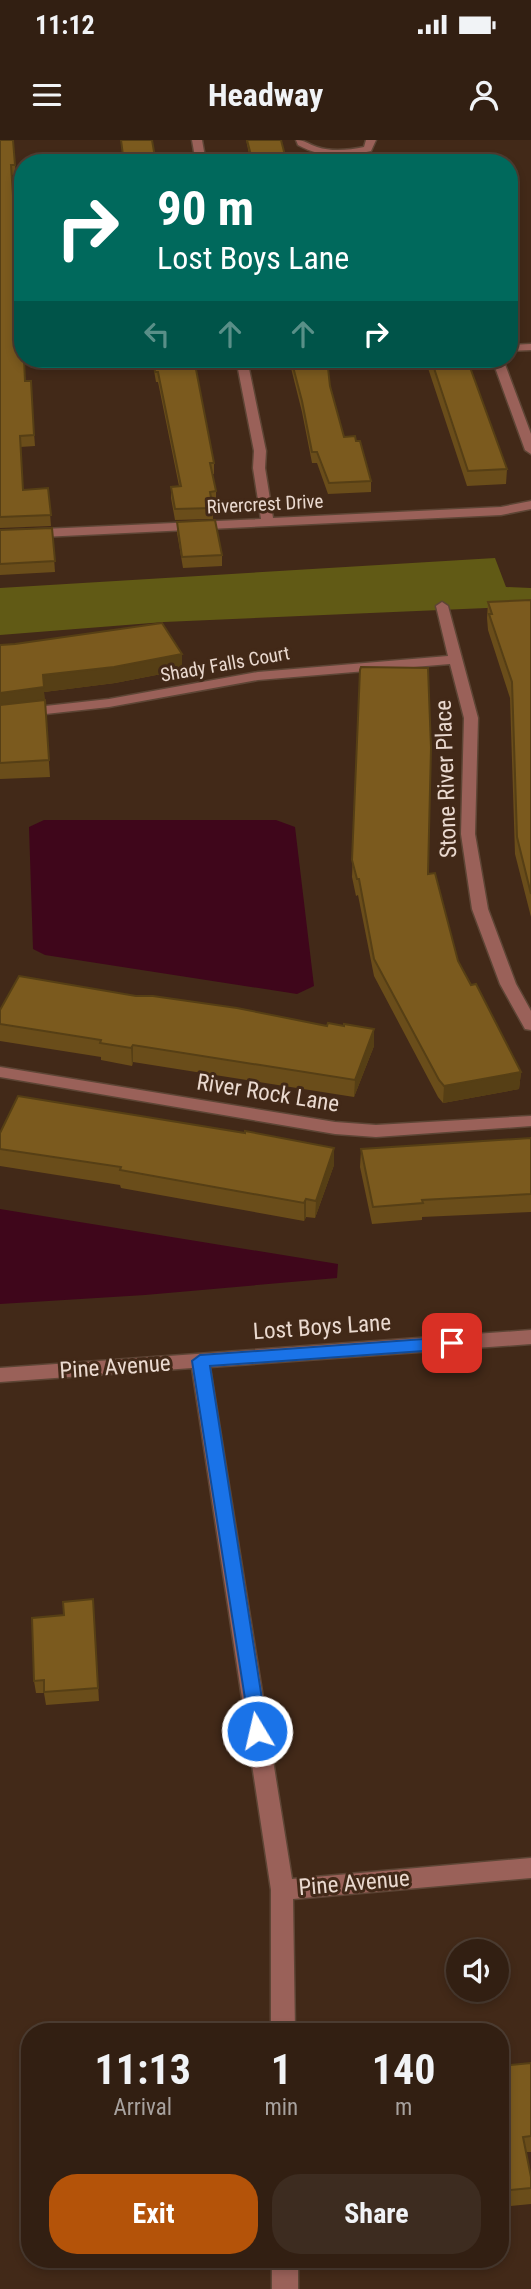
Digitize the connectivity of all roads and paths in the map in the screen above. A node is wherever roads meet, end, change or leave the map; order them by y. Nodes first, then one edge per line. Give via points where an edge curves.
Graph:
1 (301, 140) edge
2 (371, 140) edge
3 (243, 368) edge
4 (500, 368) edge
5 (531, 450) edge
6 (531, 505) edge
7 (268, 523) junction
8 (0, 535) edge
9 (442, 606) dead end
10 (457, 659) junction
11 (0, 715) edge
12 (531, 1025) edge
13 (0, 1072) edge
14 (531, 1121) edge
15 (531, 1337) edge
16 (200, 1361) junction
17 (0, 1375) edge
18 (531, 1868) edge
19 (282, 1890) junction
20 (283, 2023) edge
21 (285, 2268) edge
22 (285, 2289) edge

1 - 2 street via 313,151 356,152 368,149
3 - 7 street via 260,451
4 - 5 street
6 - 7 street, Rivercrest Drive via 501,511
7 - 8 street, Rivercrest Drive
9 - 10 street, Stone River Place
10 - 11 street, Shady Falls Court via 308,670 110,703
10 - 12 street, Stone River Place via 471,718 468,834 480,909 508,984
13 - 14 street, River Rock Lane via 335,1128 376,1131
15 - 16 street, Lost Boys Lane
16 - 17 street, Pine Avenue
16 - 19 street, Pine Avenue
18 - 19 street, Pine Avenue
19 - 20 street
21 - 22 street

